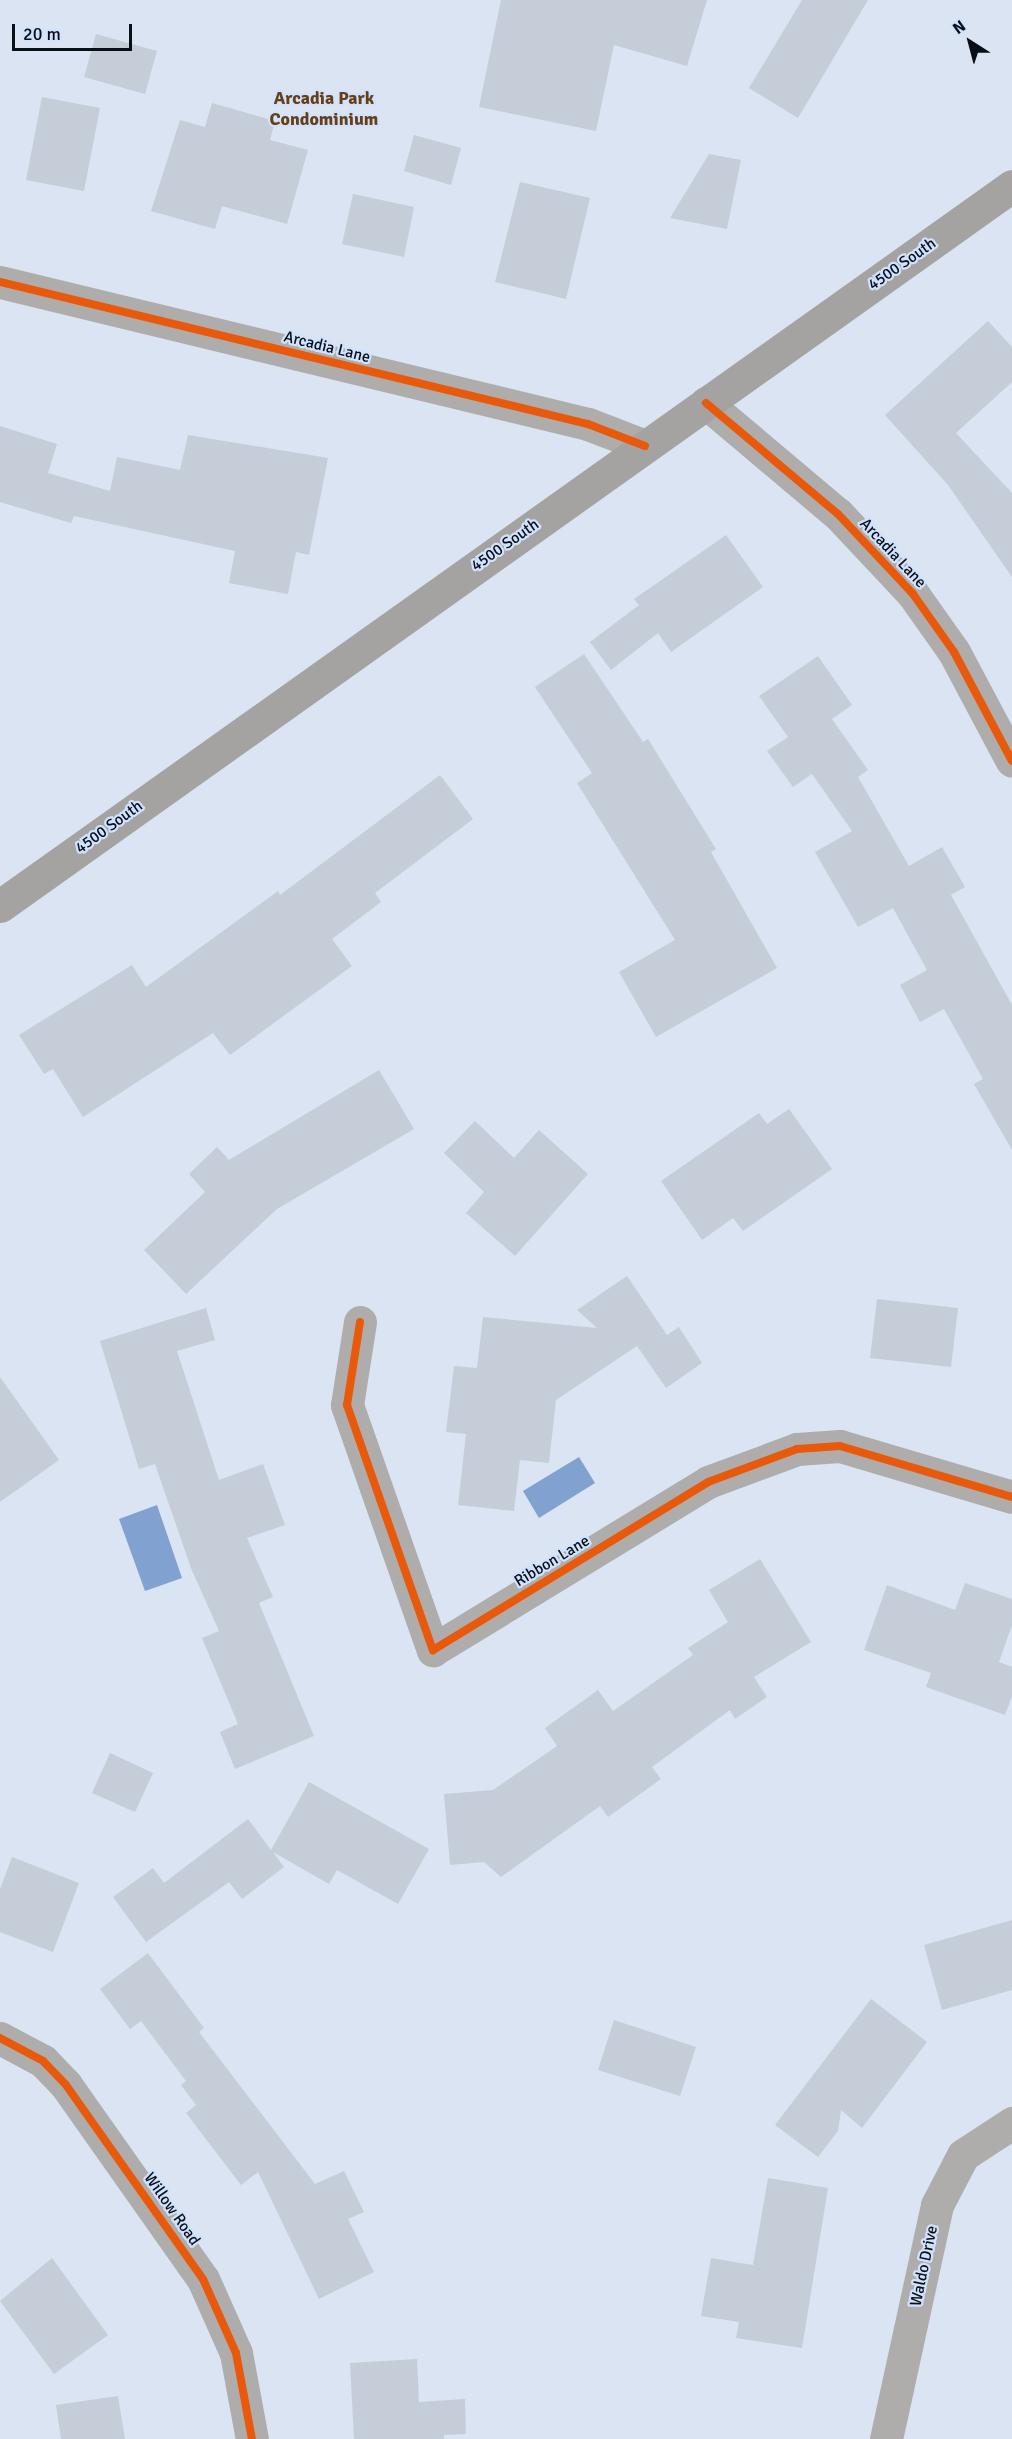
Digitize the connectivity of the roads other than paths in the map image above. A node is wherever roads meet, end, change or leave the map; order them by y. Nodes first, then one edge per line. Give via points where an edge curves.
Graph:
1 (1012, 186) edge
2 (0, 282) edge
3 (706, 403) junction
4 (645, 446) junction
5 (1012, 761) edge
6 (0, 906) edge
7 (360, 1322) dead end
8 (1012, 1497) edge
9 (0, 2038) edge
10 (1012, 2123) edge
11 (252, 2439) edge
12 (886, 2439) edge

1 - 3 main road, 4500 South
2 - 4 street, Arcadia Lane via 588,424
3 - 4 main road, 4500 South
3 - 5 street, Arcadia Lane via 838,514 913,594 960,661
4 - 6 main road, 4500 South
7 - 8 street, Ribbon Lane via 347,1405 434,1650 708,1482 770,1456 840,1446
9 - 11 street, Willow Road via 43,2061 66,2085 203,2279 236,2354
10 - 12 street, Waldo Drive via 963,2155 937,2205

